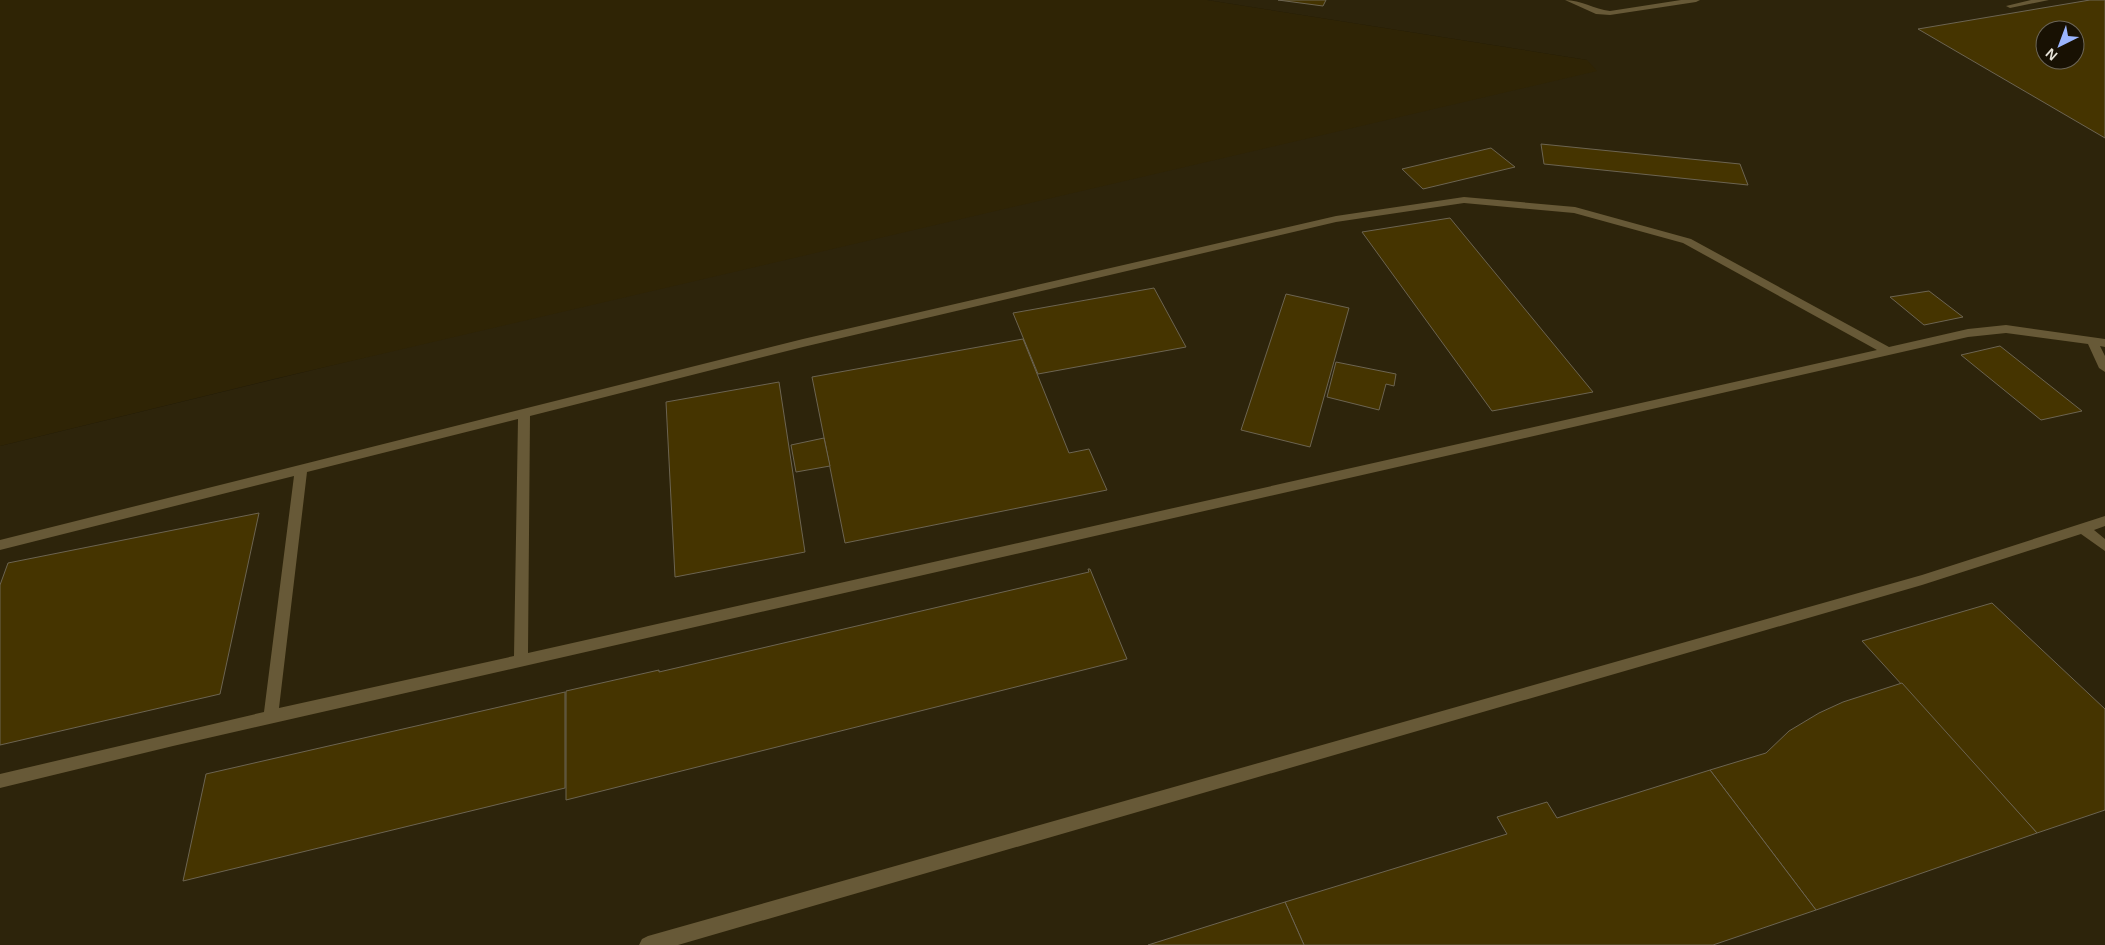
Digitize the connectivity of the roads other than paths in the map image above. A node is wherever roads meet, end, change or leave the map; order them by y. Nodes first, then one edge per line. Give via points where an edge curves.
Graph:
1 (1569, 0) edge
2 (1696, 0) edge
3 (2045, 0) edge
4 (2010, 6) dead end
5 (2099, 342) edge
6 (1888, 351) junction
7 (2105, 368) edge
8 (524, 413) junction
9 (301, 469) junction
10 (2105, 521) edge
11 (2083, 528) junction
12 (0, 545) edge
13 (2105, 546) edge
14 (521, 660) junction
15 (271, 717) junction
16 (0, 781) edge
17 (648, 945) edge

1 - 2 lane via 1610,13
3 - 4 lane
5 - 6 lane via 2006,329 1968,333
5 - 7 lane
6 - 8 lane via 1687,241 1575,210 1464,200 1336,218 803,343
6 - 14 lane
8 - 9 lane
8 - 14 lane
9 - 12 lane
9 - 15 lane
10 - 11 lane
11 - 13 lane
11 - 17 lane via 1922,580
14 - 15 lane
15 - 16 lane

